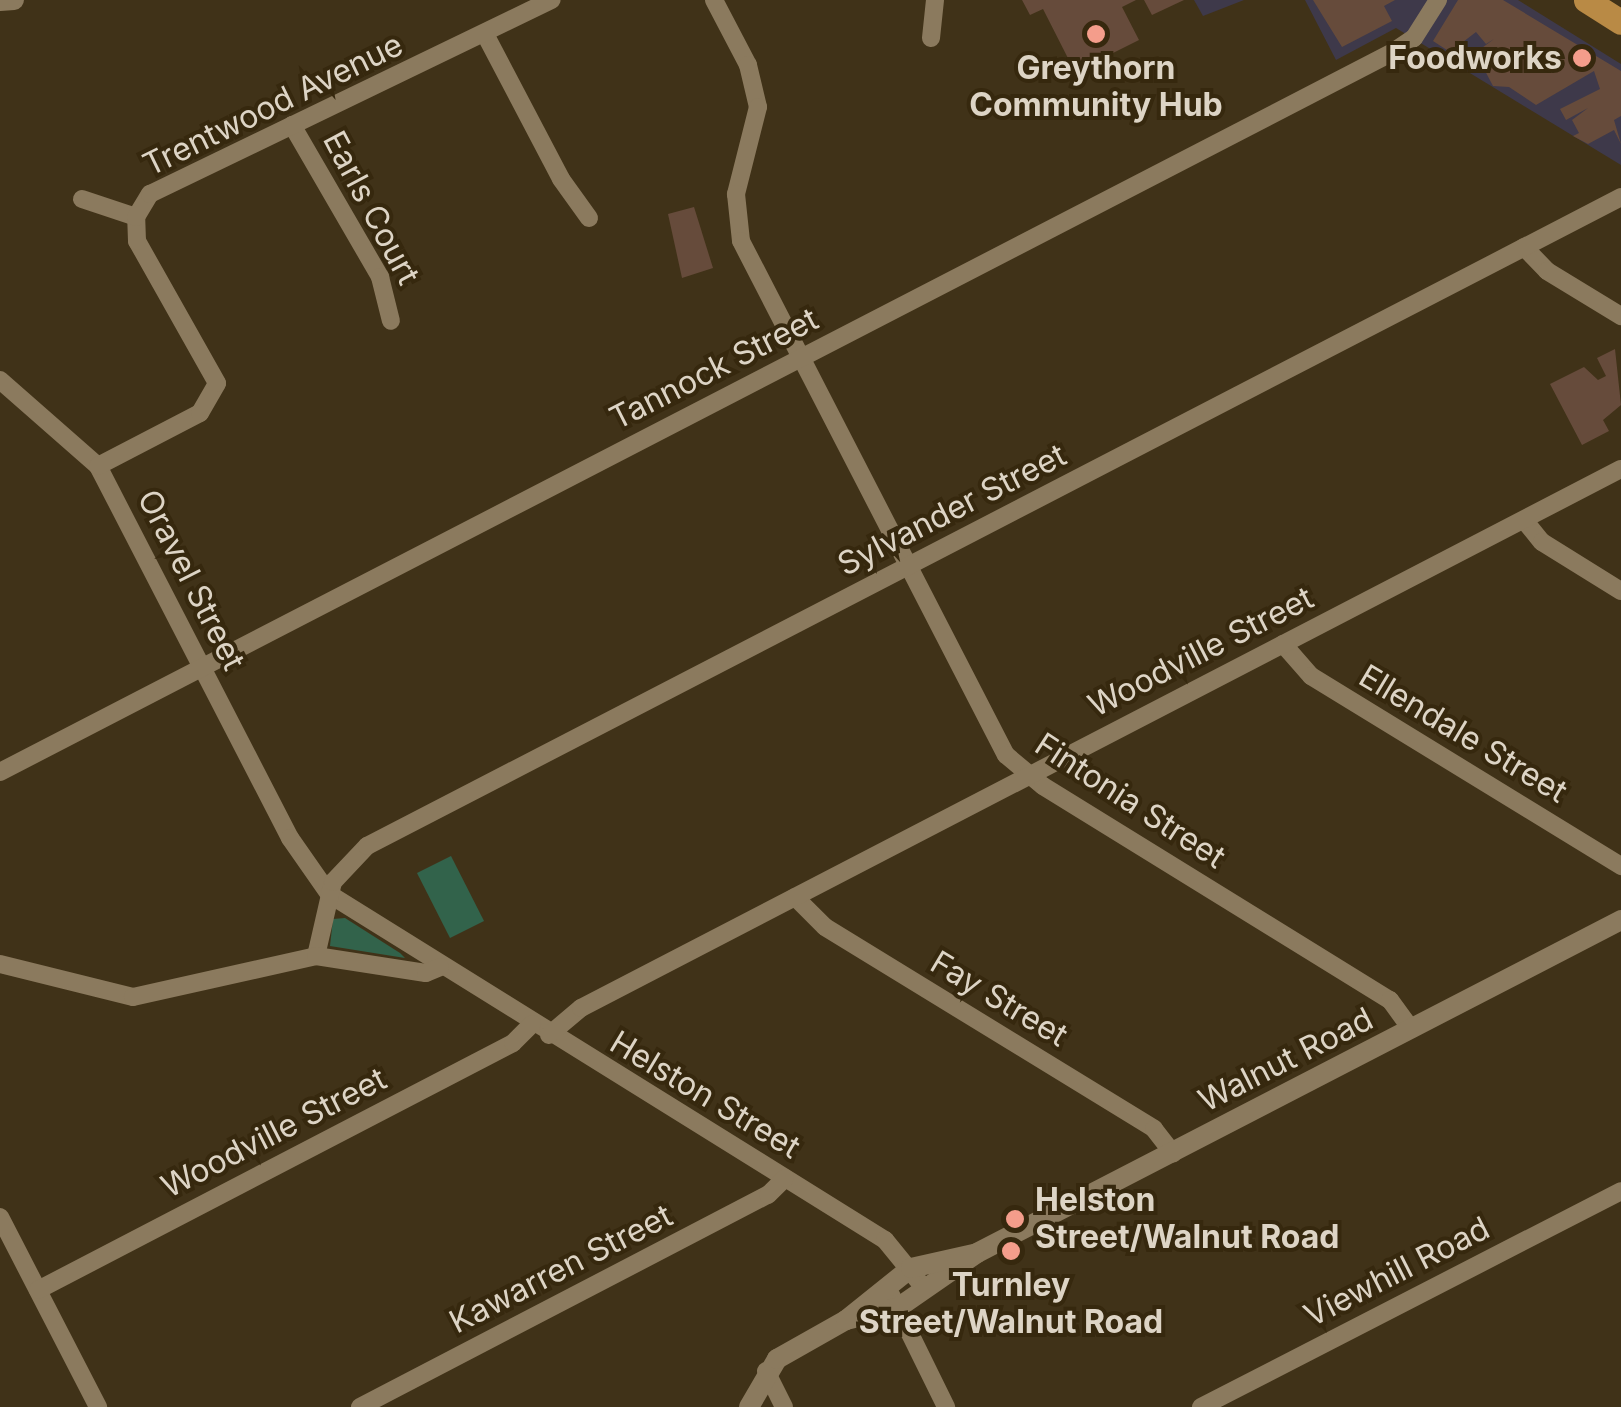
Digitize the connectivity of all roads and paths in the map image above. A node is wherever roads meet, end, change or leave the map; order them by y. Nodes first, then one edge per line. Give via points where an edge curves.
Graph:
1 (14, 0) edge
2 (552, 0) edge
3 (714, 0) edge
4 (935, 0) edge
5 (1438, 0) edge
6 (1586, 0) edge
7 (0, 2) edge
8 (1621, 22) edge
9 (486, 36) junction
10 (930, 38) dead end
11 (292, 125) junction
12 (1621, 197) edge
13 (82, 199) dead end
14 (136, 218) junction
15 (589, 218) dead end
16 (1524, 247) junction
17 (1621, 316) edge
18 (390, 321) dead end
19 (801, 358) junction
20 (0, 380) edge
21 (98, 466) junction
22 (1621, 469) edge
23 (1524, 520) junction
24 (909, 566) junction
25 (1621, 591) edge
26 (1283, 644) junction
27 (203, 668) junction
28 (0, 772) edge
29 (1028, 776) junction
30 (290, 838) joint
31 (1621, 866) edge
32 (328, 894) junction
33 (795, 896) junction
34 (1621, 920) edge
35 (316, 956) junction
36 (0, 964) edge
37 (440, 967) junction
38 (532, 1024) junction
39 (1411, 1029) junction
40 (549, 1035) junction
41 (1172, 1152) junction
42 (785, 1178) junction
43 (1621, 1191) edge
44 (0, 1217) edge
45 (977, 1253) junction
46 (912, 1268) junction
47 (886, 1288) junction
48 (925, 1289) junction
49 (38, 1290) junction
50 (899, 1308) junction
51 (846, 1320) junction
52 (766, 1372) junction
53 (755, 1404) edge
54 (98, 1407) edge
55 (360, 1407) edge
56 (784, 1407) edge
57 (946, 1407) edge
58 (1201, 1407) edge

1 - 7 street
2 - 9 street, Trentwood Avenue
3 - 19 street, Fintonia Street via 748,65 758,107 736,194 742,241
4 - 10 street
5 - 19 street, Tannock Street via 1402,46
6 - 8 main road
9 - 11 street, Trentwood Avenue
9 - 15 street via 561,179
11 - 14 street, Trentwood Avenue via 166,182
11 - 18 street, Earls Court via 380,277
12 - 16 street, Sylvander Street
13 - 14 street, Trentwood Avenue
14 - 21 street, Trentwood Avenue via 140,250 212,365 216,383 200,413
16 - 17 street via 1547,270
16 - 24 street, Sylvander Street
19 - 24 street, Fintonia Street
19 - 27 street, Tannock Street
20 - 21 street, Oravel Street
21 - 27 street, Oravel Street
22 - 23 street, Woodville Street
23 - 25 street via 1542,542
23 - 26 street, Woodville Street
24 - 29 street, Fintonia Street via 1006,755
24 - 32 street, Sylvander Street via 367,846
26 - 29 street, Woodville Street
26 - 31 street, Ellendale Street via 1311,676
27 - 28 street, Tannock Street
27 - 30 street, Oravel Street
29 - 33 street, Woodville Street
29 - 39 street, Fintonia Street via 1390,1000
30 - 32 street, Helston Street
32 - 35 street
32 - 37 street, Helston Street
33 - 40 street, Woodville Street via 568,1015
33 - 41 street, Fay Street via 824,927 1154,1129
34 - 39 street, Walnut Road
35 - 36 street via 133,997
35 - 37 street via 426,974
37 - 38 street, Helston Street
38 - 40 street, Helston Street
38 - 49 street, Woodville Street via 513,1043
39 - 41 street, Walnut Road
40 - 42 street, Helston Street
41 - 45 street, Walnut Road
42 - 46 street, Helston Street via 886,1240
42 - 55 street, Kawarren Street via 768,1195
43 - 58 street, Viewhill Road
44 - 49 street
45 - 46 street, Walnut Road
45 - 48 street, Walnut Road
46 - 47 street, Walnut Road
46 - 48 street, Helston Street
47 - 50 street
47 - 51 street, Walnut Road
48 - 50 street, Walnut Road
49 - 54 street
50 - 51 street, Walnut Road
50 - 57 street
51 - 52 street, Walnut Road
52 - 53 street, Walnut Road
52 - 56 street

